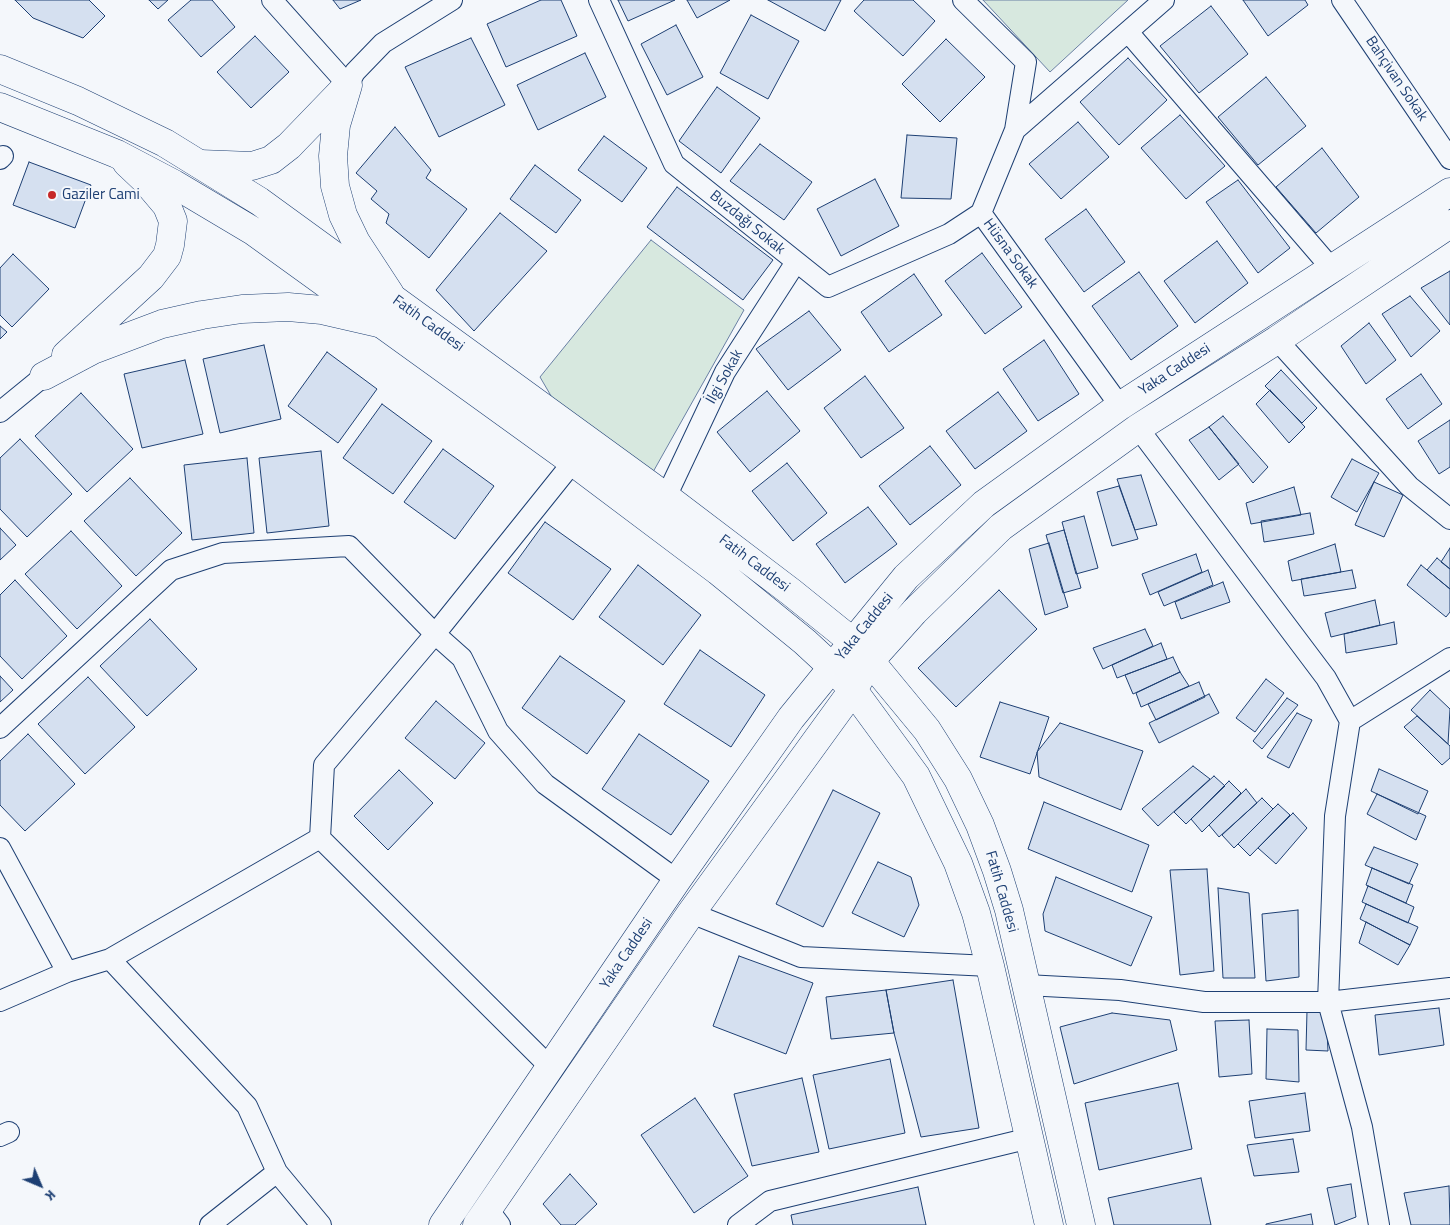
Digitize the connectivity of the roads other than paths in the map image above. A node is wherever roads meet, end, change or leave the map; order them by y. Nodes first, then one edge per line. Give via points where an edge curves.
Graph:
1 (272, 0) edge
2 (452, 0) edge
3 (599, 0) edge
4 (962, 0) edge
5 (1164, 0) edge
6 (1342, 0) edge
7 (1128, 32) junction
8 (0, 69) edge
9 (348, 85) junction
10 (0, 107) edge
11 (1016, 130) junction
12 (116, 154) junction
13 (1450, 159) edge
14 (200, 164) junction
15 (1450, 192) edge
16 (982, 213) junction
17 (1450, 224) edge
18 (796, 262) junction
19 (1332, 269) junction
20 (392, 297) junction
21 (384, 324) junction
22 (1277, 340) junction
23 (44, 376) junction
24 (1120, 406) junction
25 (0, 412) edge
26 (1138, 428) junction
27 (572, 462) junction
28 (666, 497) junction
29 (1450, 519) edge
30 (436, 634) junction
31 (862, 652) junction
32 (1450, 658) edge
33 (832, 667) junction
34 (853, 690) junction
35 (1350, 721) junction
36 (0, 728) edge
37 (320, 838) junction
38 (0, 848) edge
39 (677, 880) junction
40 (691, 913) junction
41 (110, 959) junction
42 (990, 966) junction
43 (67, 972) junction
44 (1026, 985) junction
45 (1450, 988) edge
46 (0, 1001) edge
47 (1328, 1002) junction
48 (551, 1068) junction
49 (1030, 1138) junction
50 (278, 1172) junction
51 (488, 1220) edge
52 (210, 1225) edge
53 (321, 1225) edge
54 (443, 1225) edge
55 (738, 1225) edge
56 (1049, 1225) edge
57 (1081, 1225) edge
58 (1378, 1225) edge

1 - 9 street
2 - 9 street via 383,43 355,72
3 - 18 street, Buzdağı Sokak via 674,164
4 - 11 street via 1026,62
5 - 7 street, Hüsna Sokak
6 - 13 street, Bahçivan Sokak
7 - 11 street, Hüsna Sokak
7 - 19 street
8 - 14 street, Fatih Caddesi via 131,126
9 - 14 street via 289,146 271,160 252,166
9 - 20 street via 336,125 335,186 343,215 356,242
10 - 12 street
11 - 16 street, Hüsna Sokak
12 - 21 street, Fatih Caddesi via 253,231
12 - 23 street via 167,206 173,221 170,245 164,261 151,277
14 - 20 street, Fatih Caddesi via 290,222
15 - 19 street, Yaka Caddesi
16 - 18 street, Buzdağı Sokak via 949,234 828,287
16 - 24 street, Hüsna Sokak
17 - 22 street, Yaka Caddesi
18 - 28 street, İlgi Sokak via 725,372
19 - 24 street, Yaka Caddesi
20 - 28 street, Fatih Caddesi
21 - 23 street via 322,310 288,307 202,314 162,324 92,350
21 - 27 street, Fatih Caddesi
22 - 26 street, Yaka Caddesi
22 - 29 street via 1410,486
23 - 25 street
24 - 31 street, Yaka Caddesi via 984,504 906,577
26 - 31 street, Yaka Caddesi via 1001,527 914,612
26 - 35 street via 1326,678
27 - 30 street
27 - 33 street, Fatih Caddesi via 731,582
28 - 31 street, Fatih Caddesi via 791,592
30 - 36 street via 349,546 223,554 171,570
30 - 37 street via 324,765
30 - 39 street via 462,658 498,731 545,784
31 - 33 street, Yaka Caddesi
31 - 34 street, Yaka Caddesi
31 - 44 street, Fatih Caddesi via 928,730 958,779 998,871
32 - 35 street
33 - 34 street, Fatih Caddesi
33 - 39 street, Yaka Caddesi via 791,718
34 - 40 street, Yaka Caddesi
34 - 42 street, Fatih Caddesi via 916,776 939,820 967,888
35 - 47 street via 1335,816
37 - 41 street
37 - 48 street
38 - 43 street
39 - 48 street, Yaka Caddesi
40 - 42 street via 801,957
40 - 51 street, Yaka Caddesi
41 - 43 street
41 - 50 street via 248,1106
42 - 49 street, Fatih Caddesi
43 - 46 street
44 - 47 street via 1120,990 1204,1002
44 - 57 street, Fatih Caddesi
45 - 47 street
47 - 58 street via 1362,1127
48 - 54 street, Yaka Caddesi
49 - 55 street via 770,1201
49 - 56 street, Fatih Caddesi
50 - 52 street
50 - 53 street

